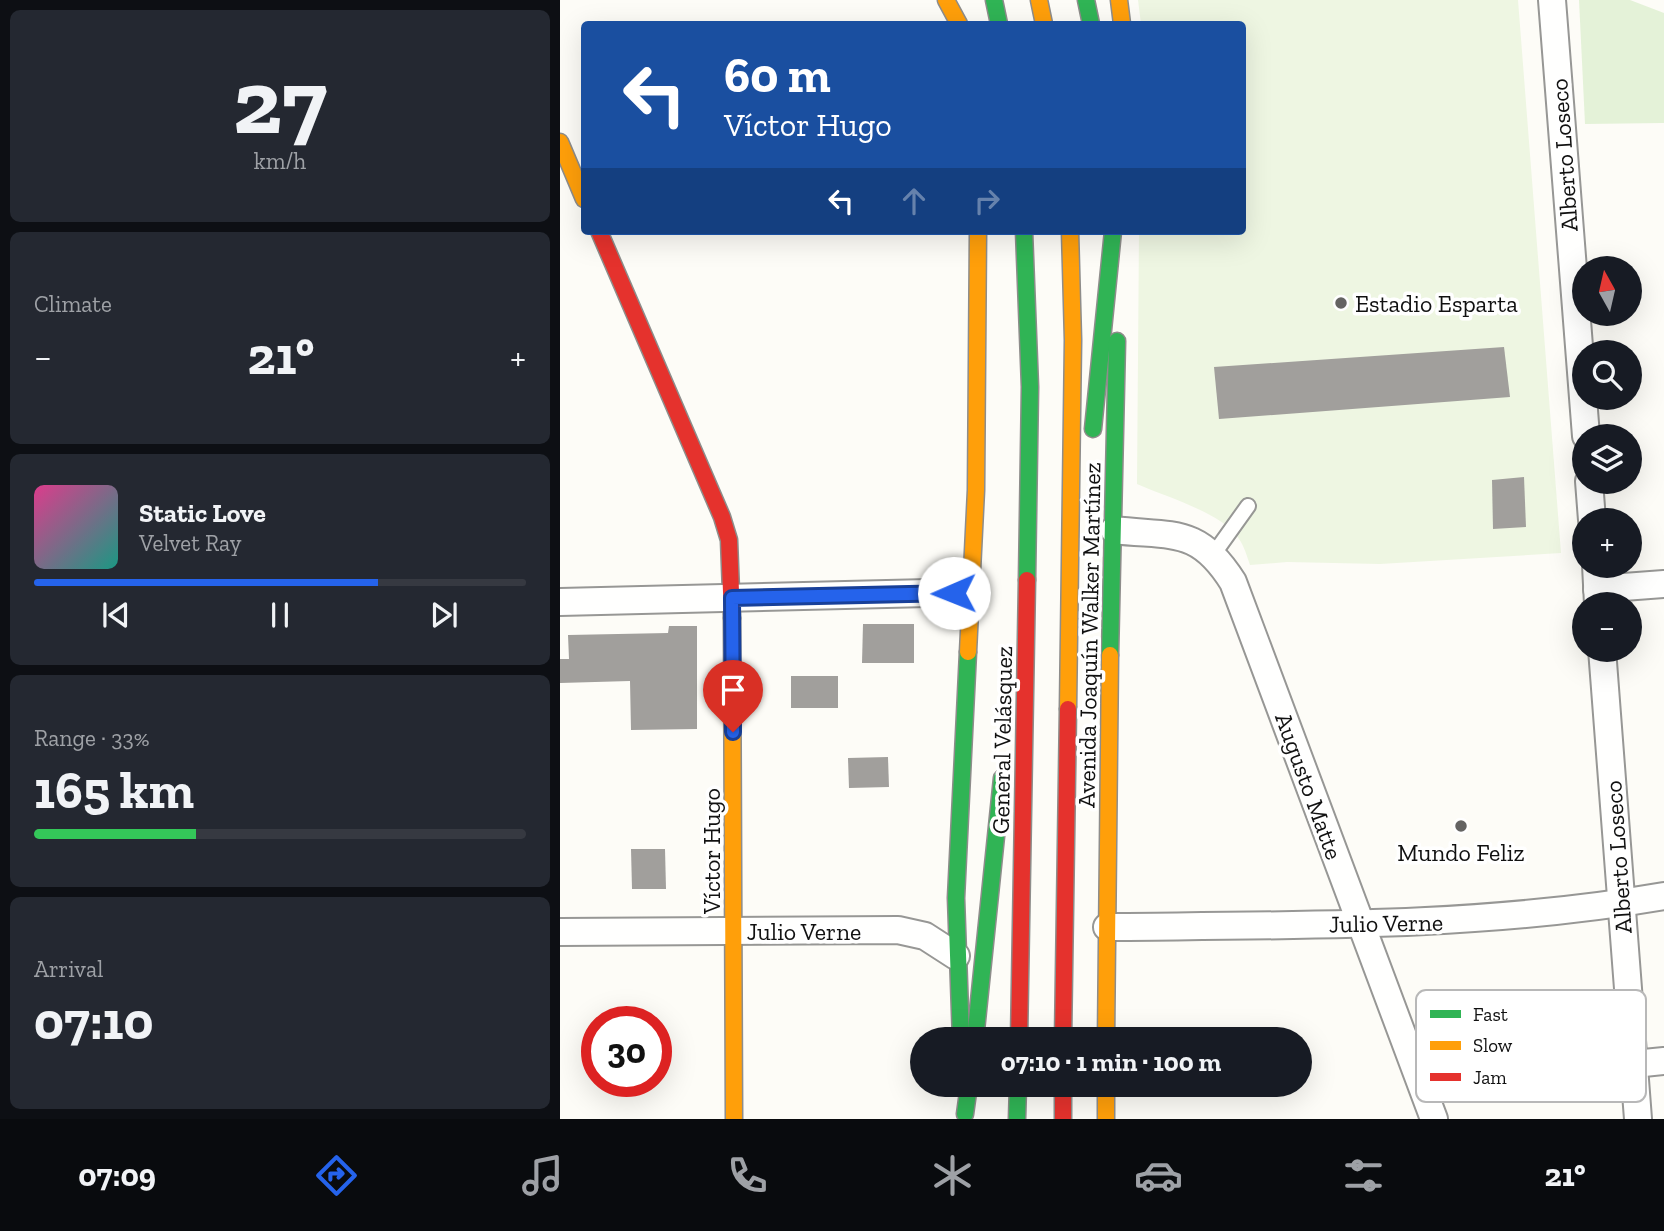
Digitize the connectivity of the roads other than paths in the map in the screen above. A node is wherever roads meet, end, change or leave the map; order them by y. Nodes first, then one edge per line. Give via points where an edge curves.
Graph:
1 (946, 0) edge
2 (987, 0) edge
3 (994, 0) edge
4 (1039, 0) edge
5 (1086, 0) edge
6 (1119, 0) edge
7 (1552, 0) edge
8 (957, 21) edge
9 (985, 21) edge
10 (998, 21) edge
11 (1043, 21) edge
12 (1090, 21) edge
13 (1122, 21) edge
14 (560, 142) edge
15 (581, 192) edge
16 (600, 235) edge
17 (978, 235) edge
18 (1024, 235) edge
19 (1070, 235) edge
20 (1115, 235) edge
21 (1115, 235) edge
22 (1585, 424) edge
23 (1091, 439) dead end
24 (1087, 467) dead end
25 (1248, 506) dead end
26 (1029, 519) junction
27 (1114, 530) junction
28 (1213, 555) junction
29 (1664, 584) edge
30 (1597, 586) edge
31 (970, 592) junction
32 (732, 598) junction
33 (560, 602) edge
34 (1067, 618) junction
35 (1603, 662) edge
36 (1008, 717) dead end
37 (1004, 757) dead end
38 (1664, 896) edge
39 (1621, 903) junction
40 (1360, 924) junction
41 (1107, 927) junction
42 (734, 931) junction
43 (560, 932) edge
44 (956, 956) junction
45 (1628, 990) edge
46 (960, 1027) edge
47 (976, 1027) edge
48 (1019, 1027) edge
49 (1063, 1027) edge
50 (1106, 1027) edge
51 (1664, 1061) edge
52 (1646, 1063) edge
53 (1416, 1072) edge
54 (964, 1097) edge
55 (967, 1097) edge
56 (1018, 1097) edge
57 (1063, 1097) edge
58 (1106, 1097) edge
59 (1428, 1102) edge
60 (965, 1116) edge
61 (734, 1119) edge
62 (1017, 1119) edge
63 (1063, 1119) edge
64 (1106, 1119) edge
65 (1434, 1119) edge

1 - 8 main road
2 - 9 main road
3 - 10 main road
4 - 11 main road
5 - 12 main road
6 - 13 main road
7 - 22 street, Alberto Loseco
14 - 15 main road
16 - 32 main road, Víctor Hugo via 723,517 731,554
17 - 31 main road via 978,412
18 - 26 main road, General Velásquez
19 - 34 main road via 1073,340
20 - 23 main road
21 - 27 main road, Avenida Joaquín Walker Martínez
24 - 34 main road
25 - 28 lane
26 - 36 main road
26 - 48 main road, General Velásquez
27 - 28 street, Augusto Matte via 1178,536 1199,543
27 - 41 main road, Avenida Joaquín Walker Martínez
28 - 40 street, Augusto Matte via 1240,596
29 - 30 street
31 - 32 street
31 - 44 main road
32 - 33 street
32 - 42 main road, Víctor Hugo
34 - 49 main road
35 - 39 street, Alberto Loseco
37 - 47 main road
38 - 39 street, Julio Verne
39 - 40 street, Julio Verne via 1493,919
39 - 45 street, Alberto Loseco
40 - 41 street, Julio Verne
40 - 53 street, Augusto Matte
41 - 50 main road, Avenida Joaquín Walker Martínez
42 - 43 street, Julio Verne
42 - 44 street, Julio Verne via 911,932 936,941
42 - 61 main road, Víctor Hugo
44 - 46 main road
51 - 52 street
54 - 60 main road
55 - 60 main road
56 - 62 main road
57 - 63 main road
58 - 64 main road
59 - 65 street, Augusto Matte

